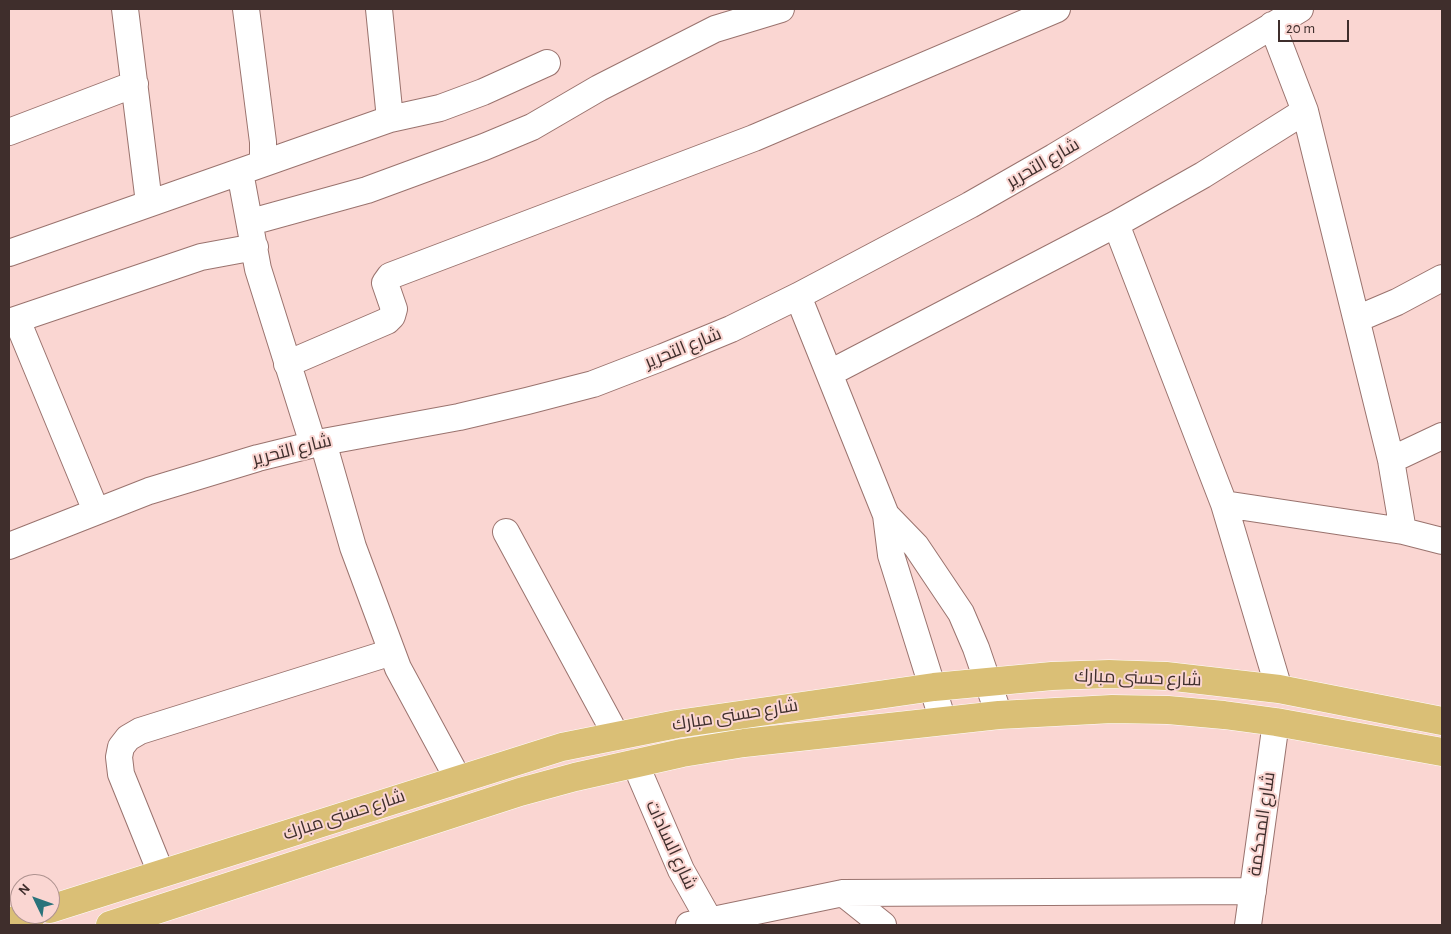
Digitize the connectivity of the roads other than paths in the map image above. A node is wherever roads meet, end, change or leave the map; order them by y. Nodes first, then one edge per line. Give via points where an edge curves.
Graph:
1 (126, 9) edge
2 (246, 9) edge
3 (379, 9) edge
4 (781, 9) edge
5 (1057, 9) edge
6 (1300, 9) edge
7 (1272, 25) junction
8 (547, 63) dead end
9 (134, 84) junction
10 (1305, 111) junction
11 (390, 120) junction
12 (9, 132) edge
13 (251, 167) junction
14 (149, 203) junction
15 (1116, 224) junction
16 (253, 234) junction
17 (9, 253) edge
18 (1442, 278) edge
19 (798, 296) junction
20 (1357, 319) junction
21 (13, 321) edge
22 (287, 364) junction
23 (830, 373) junction
24 (1442, 436) edge
25 (318, 443) junction
26 (1391, 460) junction
27 (1224, 504) junction
28 (96, 511) junction
29 (886, 515) junction
30 (1403, 531) junction
31 (506, 532) dead end
32 (1442, 542) edge
33 (9, 546) edge
34 (392, 652) junction
35 (988, 681) junction
36 (934, 687) junction
37 (1279, 690) junction
38 (999, 715) junction
39 (943, 721) junction
40 (1442, 721) edge
41 (1276, 722) junction
42 (616, 735) junction
43 (1442, 752) edge
44 (635, 763) junction
45 (458, 779) junction
46 (162, 873) junction
47 (1253, 891) junction
48 (843, 893) junction
49 (60, 906) edge
50 (703, 924) edge
51 (110, 925) edge
52 (883, 925) edge
53 (1248, 925) edge

1 - 9 street
2 - 13 street via 263,142
3 - 11 street
4 - 16 street via 715,29 599,88 532,127
5 - 22 street via 754,138 390,276 385,283 394,309 387,321
6 - 7 street, شارع التحرير
7 - 10 street
7 - 19 street, شارع التحرير via 1054,157
8 - 11 street via 440,108
9 - 12 street
9 - 14 street
10 - 15 street via 1203,175
10 - 20 street
11 - 13 street
13 - 14 street
13 - 16 street
14 - 17 street
15 - 23 street
15 - 27 street
16 - 21 street via 201,257
16 - 22 street via 258,269
18 - 20 street
19 - 23 street
19 - 25 street, شارع التحرير via 723,332 594,384 459,417
20 - 26 street
21 - 28 street
22 - 25 street
23 - 29 street
24 - 26 street
25 - 28 street, شارع التحرير via 203,474
25 - 34 street
26 - 30 street
27 - 30 street
27 - 37 street
28 - 33 street, شارع التحرير
29 - 35 street via 916,546 960,613
29 - 36 street via 891,555
30 - 32 street
31 - 42 street
34 - 45 street
34 - 46 street via 140,731 128,738 121,746 120,774
35 - 36 main road, شارع حسنى مبارك
35 - 37 main road, شارع حسنى مبارك via 1119,674 1185,678
35 - 38 street
36 - 39 street
36 - 42 main road, شارع حسنى مبارك via 738,714
37 - 40 main road, شارع حسنى مبارك
38 - 39 main road, شارع حسنى مبارك
38 - 41 main road, شارع حسنى مبارك via 1112,709 1168,710
39 - 44 main road, شارع حسنى مبارك via 744,743
41 - 43 main road, شارع حسنى مبارك
41 - 47 street, شارع المحكمة
42 - 45 main road, شارع حسنى مبارك via 562,747
44 - 50 street, شارع السادات
44 - 51 main road, شارع حسنى مبارك via 520,792
45 - 46 main road, شارع حسنى مبارك
46 - 49 main road, شارع حسنى مبارك
47 - 48 street
47 - 53 street, شارع المحكمة
48 - 50 street
48 - 52 street

